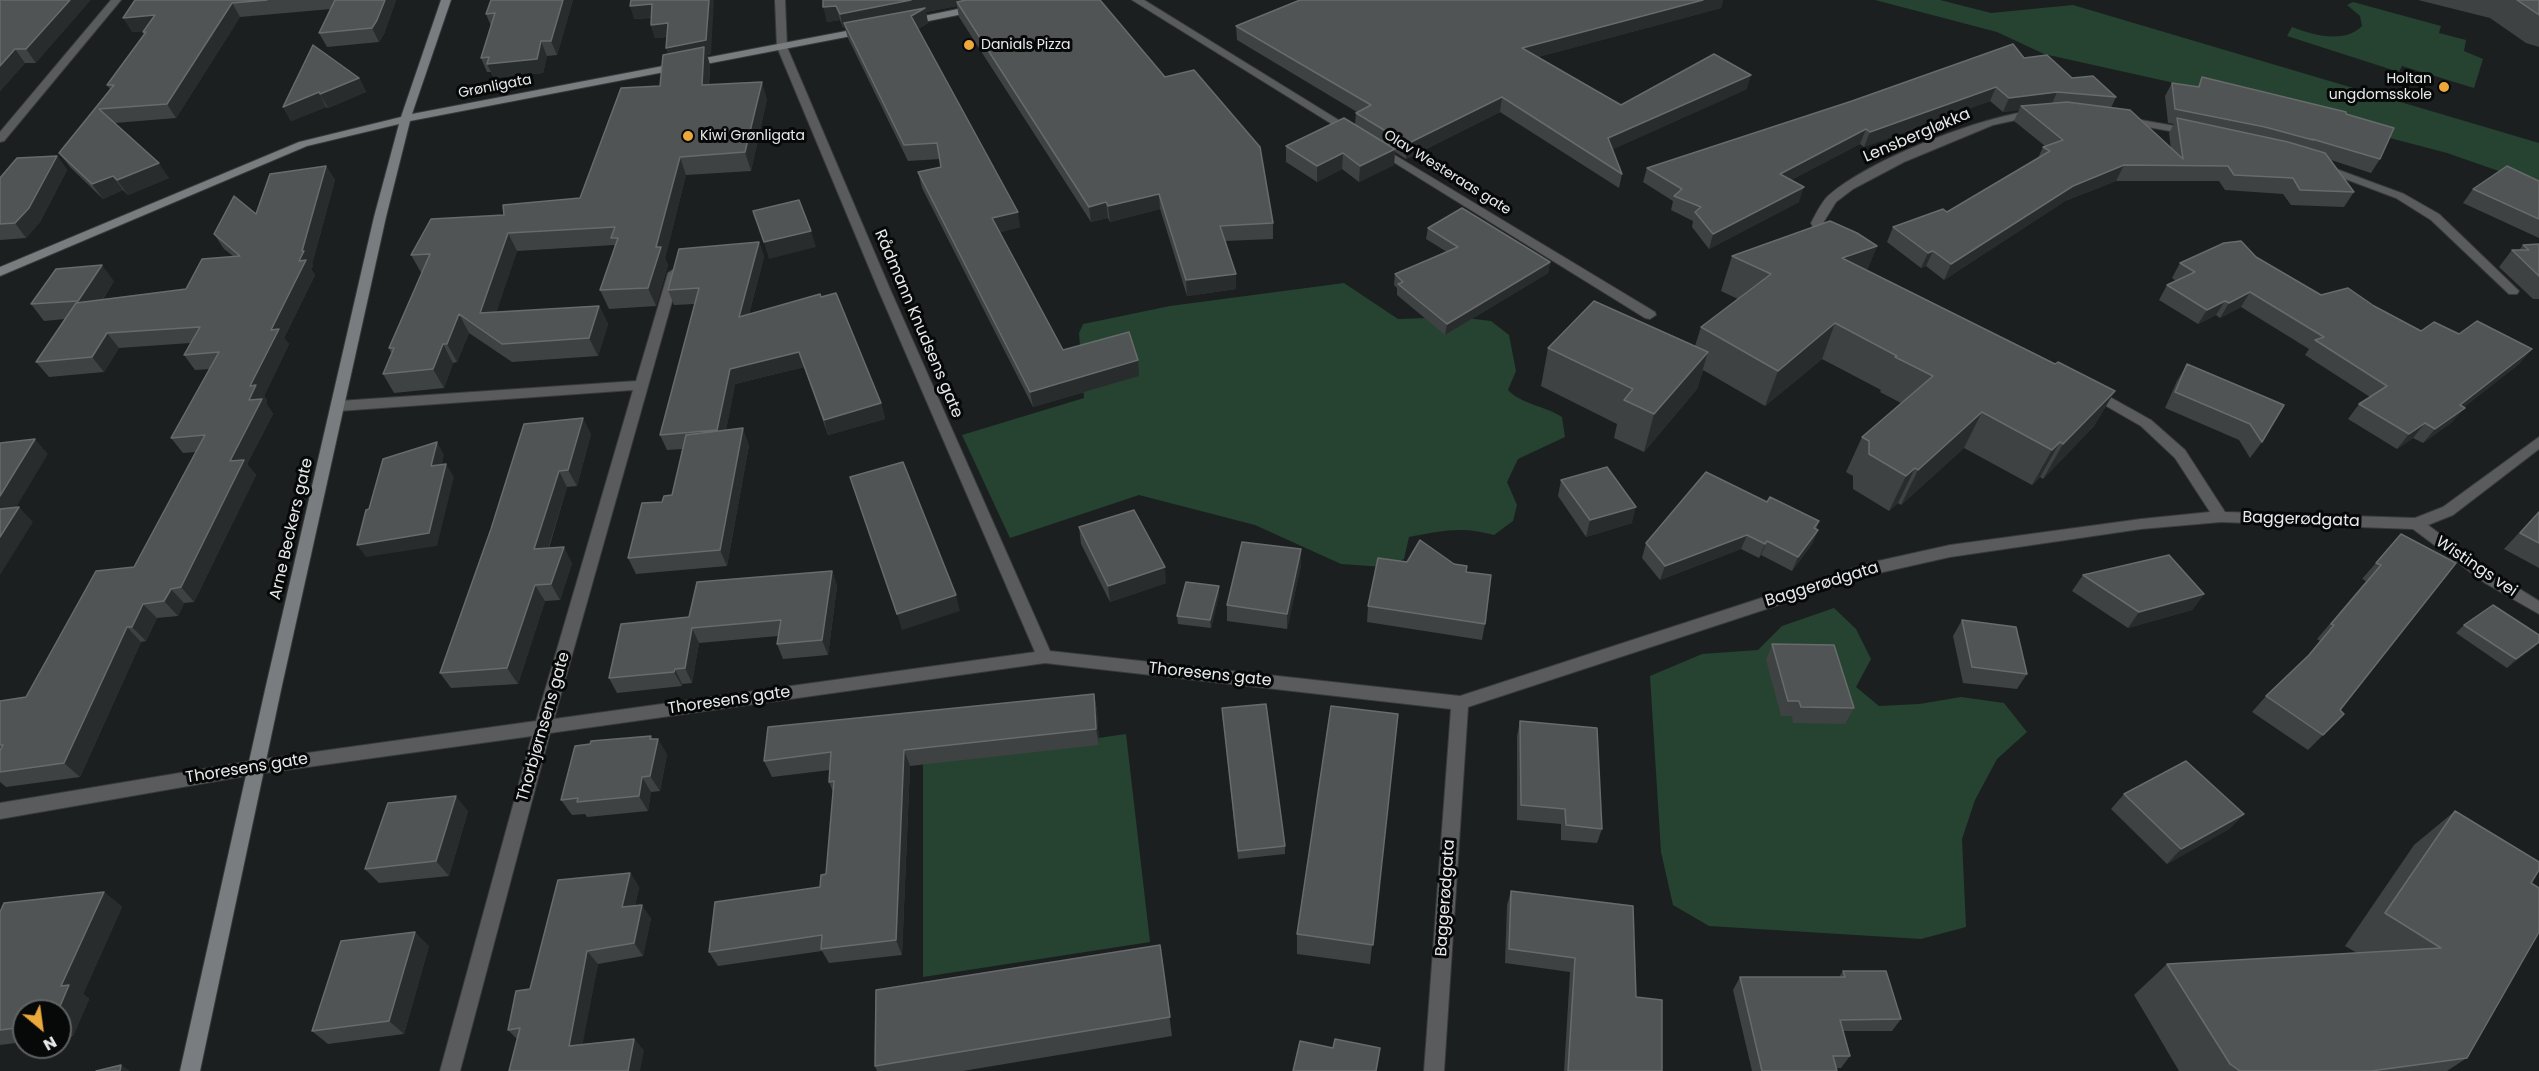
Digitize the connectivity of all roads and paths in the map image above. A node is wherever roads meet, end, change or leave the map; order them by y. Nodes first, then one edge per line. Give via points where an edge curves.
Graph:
1 (116, 0) edge
2 (446, 0) edge
3 (780, 0) edge
4 (1017, 0) edge
5 (1137, 0) edge
6 (782, 47) junction
7 (2043, 113) edge
8 (2108, 118) edge
9 (405, 120) junction
10 (2200, 133) edge
11 (0, 139) edge
12 (2308, 162) edge
13 (1833, 252) edge
14 (677, 264) edge
15 (0, 272) edge
16 (2513, 291) dead end
17 (1650, 315) dead end
18 (2075, 384) edge
19 (642, 385) junction
20 (339, 406) junction
21 (2539, 442) edge
22 (2221, 517) junction
23 (2416, 524) junction
24 (2539, 608) edge
25 (1045, 657) junction
26 (1460, 702) junction
27 (543, 727) junction
28 (257, 767) junction
29 (0, 811) edge
30 (190, 1071) edge
31 (450, 1071) edge
32 (1434, 1071) edge

1 - 11 street
2 - 9 main road, Arne Beckers gate
3 - 6 street, Rådmann Knudsens gate
4 - 6 main road, Grønligata
5 - 17 street, Olav Westeraas gate
6 - 9 main road, Grønligata
6 - 25 street, Rådmann Knudsens gate
7 - 13 street, Lensbergløkka via 2022,114 1984,125 1863,177 1830,201 1817,223
8 - 10 street
9 - 15 main road, Grønligata via 303,144
9 - 20 main road, Arne Beckers gate
12 - 16 street via 2400,196 2435,217
14 - 19 street, Thorbjørnsens gate
18 - 22 street via 2146,423 2180,454
19 - 20 street
19 - 27 street, Thorbjørnsens gate
20 - 28 main road, Arne Beckers gate
21 - 23 street, Baggerødgata via 2448,511
22 - 23 street, Baggerødgata
22 - 26 street, Baggerødgata via 1984,546 1869,569
23 - 24 street, Wistings vei via 2462,561
25 - 26 street, Thoresens gate
25 - 27 street, Thoresens gate
26 - 32 street, Baggerødgata
27 - 28 street, Thoresens gate
27 - 31 street, Thorbjørnsens gate
28 - 29 street, Thoresens gate
28 - 30 main road, Arne Beckers gate

